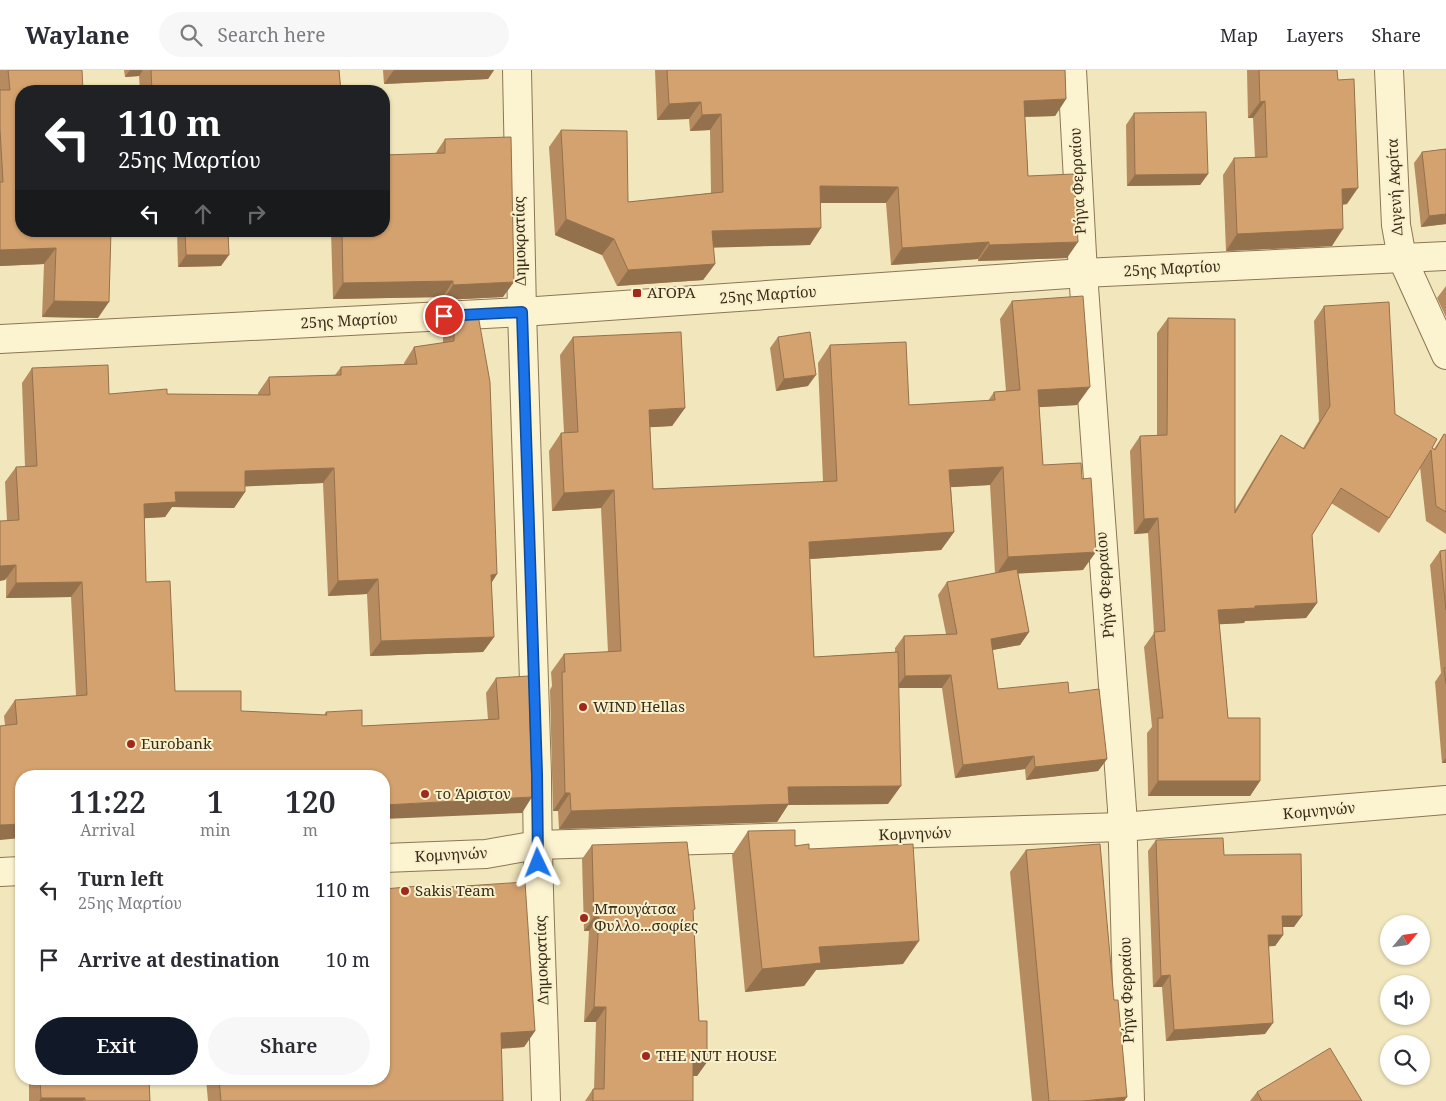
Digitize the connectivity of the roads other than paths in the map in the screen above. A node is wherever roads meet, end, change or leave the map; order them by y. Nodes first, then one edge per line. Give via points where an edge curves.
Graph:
1 (517, 70) edge
2 (1072, 70) edge
3 (1389, 70) edge
4 (1446, 256) edge
5 (1402, 258) junction
6 (1083, 273) junction
7 (522, 312) junction
8 (0, 339) edge
9 (1446, 354) edge
10 (1446, 800) edge
11 (1122, 827) junction
12 (537, 846) junction
13 (390, 858) edge
14 (15, 871) edge
15 (0, 872) edge
16 (546, 1101) edge
17 (1130, 1101) edge

1 - 7 street, Δημοκρατίας
2 - 6 street, Ρήγα Φερραίου
3 - 5 street, Διγενή Ακρίτα via 1396,225
4 - 5 street, 25ης Μαρτίου
5 - 6 street, 25ης Μαρτίου
5 - 9 street, Διγενή Ακρίτα
6 - 7 street, 25ης Μαρτίου
6 - 11 street, Ρήγα Φερραίου
7 - 8 street, 25ης Μαρτίου
7 - 12 street, Δημοκρατίας
10 - 11 street, Κομνηνών
11 - 12 street, Κομνηνών
11 - 17 street, Ρήγα Φερραίου
12 - 13 street, Κομνηνών via 486,854
12 - 16 street, Δημοκρατίας
14 - 15 street

